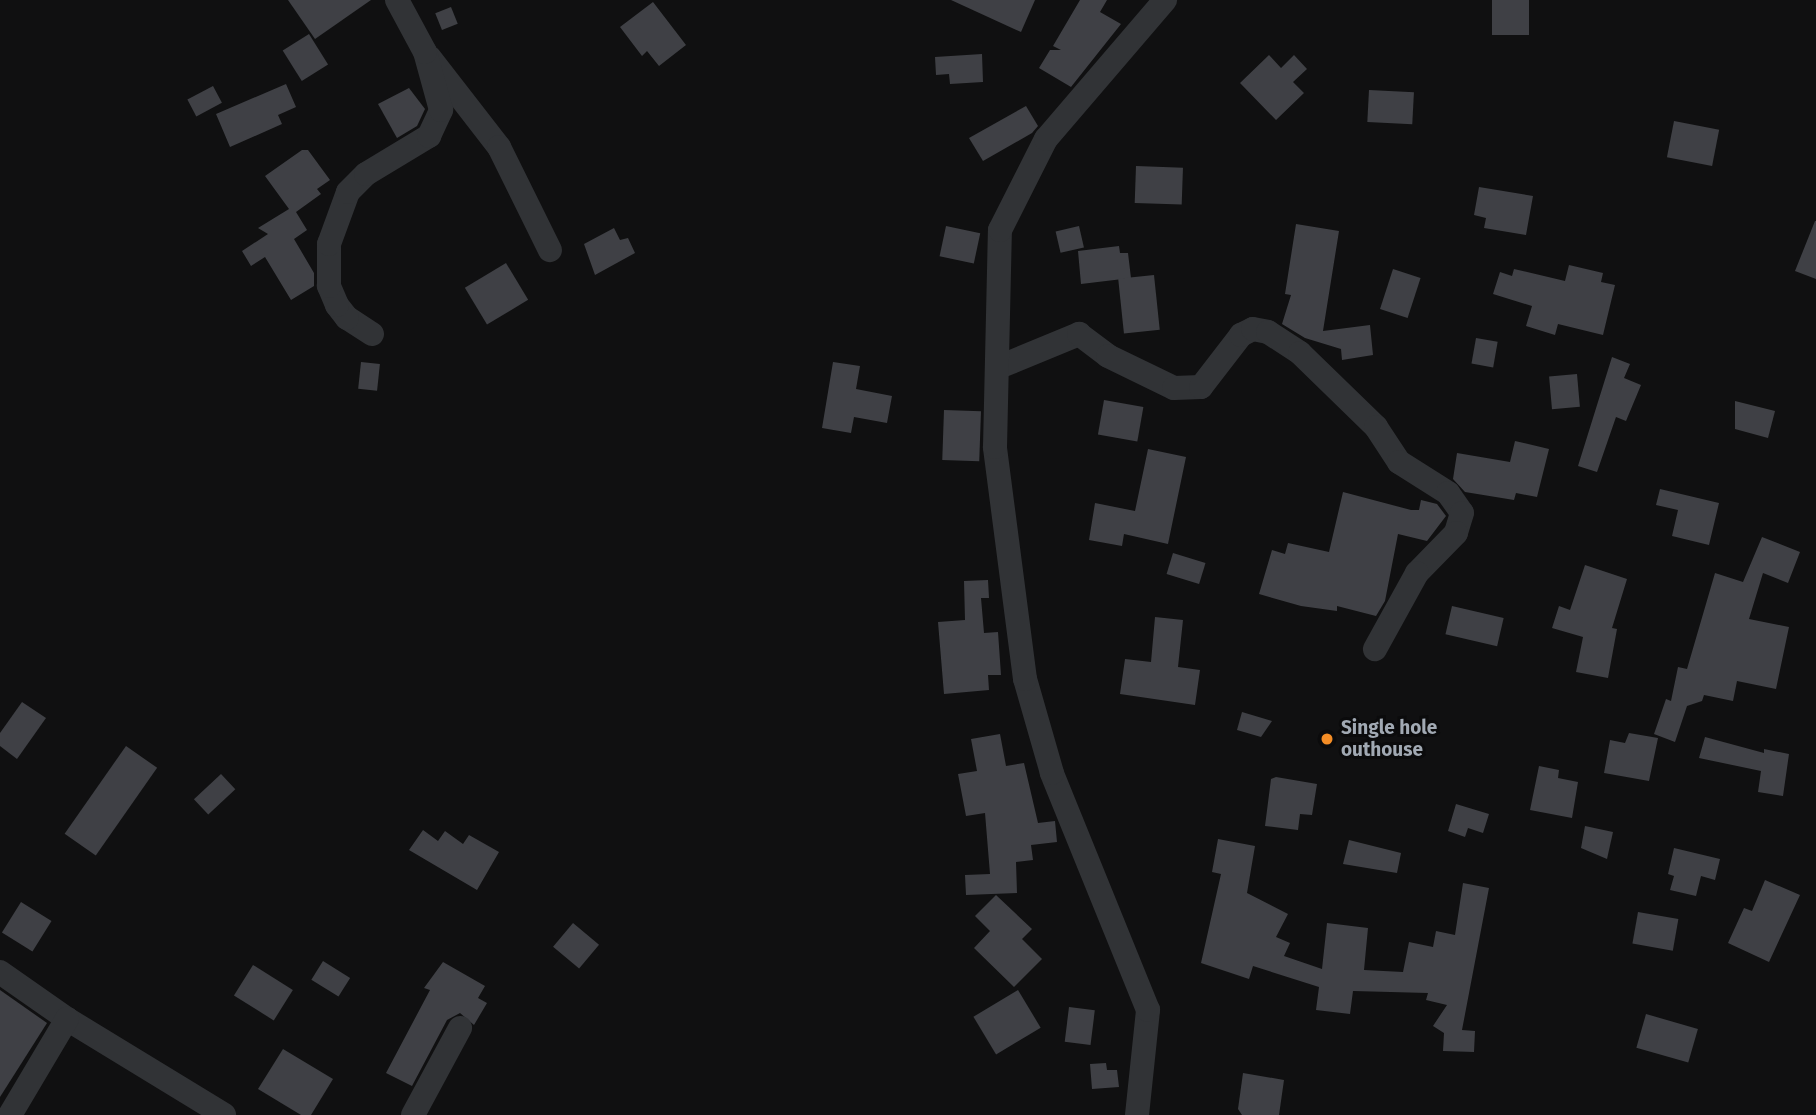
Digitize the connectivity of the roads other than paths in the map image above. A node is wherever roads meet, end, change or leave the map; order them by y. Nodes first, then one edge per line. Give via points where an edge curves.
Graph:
1 (397, 0) edge
2 (1165, 0) edge
3 (425, 52) junction
4 (550, 250) dead end
5 (373, 334) dead end
6 (999, 367) junction
7 (1375, 649) dead end
8 (0, 972) edge
9 (67, 1019) junction
10 (460, 1028) dead end
11 (10, 1115) edge
12 (224, 1115) edge
13 (413, 1115) edge
14 (1137, 1115) edge

1 - 3 street
2 - 6 street via 1046,139 1000,230
3 - 4 street via 463,95 499,147
3 - 5 street via 441,110 429,136 366,174 348,192 329,244 330,286 337,305
6 - 7 street via 1079,334 1108,356 1174,388 1201,387 1241,335 1253,329 1268,332 1300,353 1376,427 1399,461 1448,493 1462,513 1456,533 1417,573
6 - 14 street via 995,447 1025,679 1052,773 1148,1010
8 - 9 street
9 - 11 street
9 - 12 street
10 - 13 street

